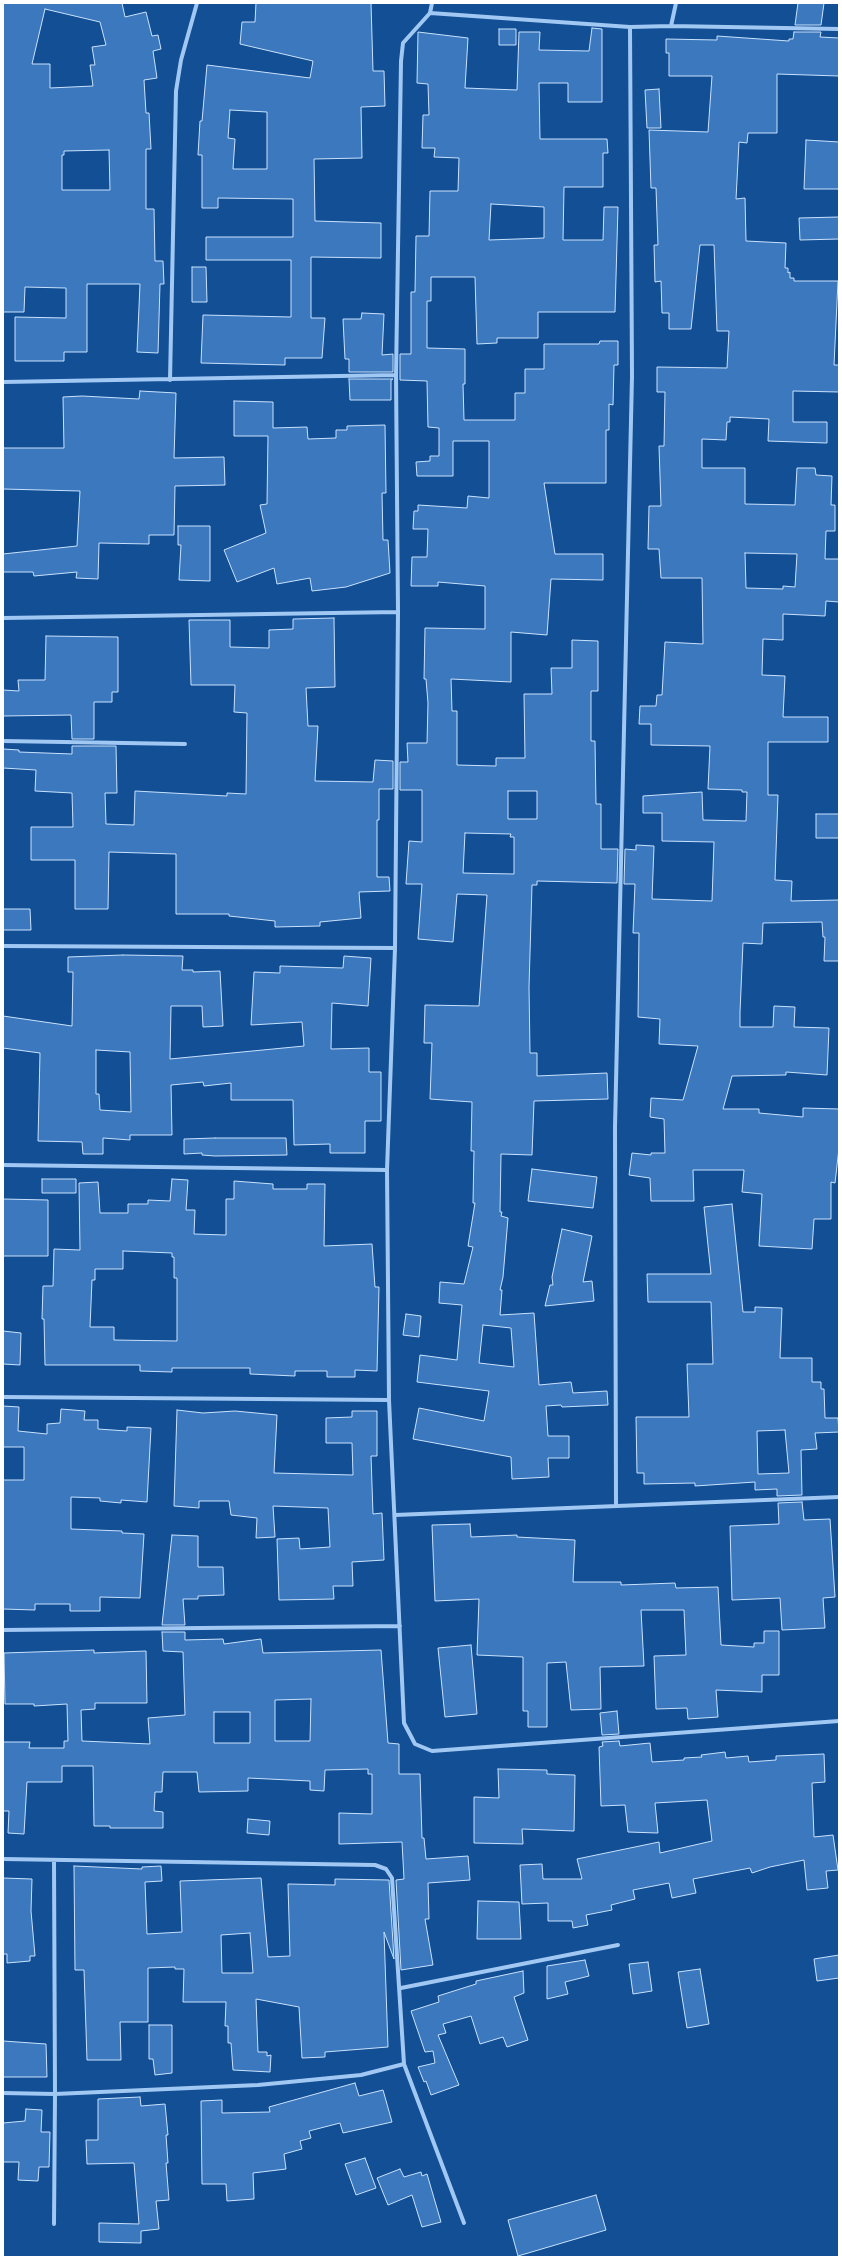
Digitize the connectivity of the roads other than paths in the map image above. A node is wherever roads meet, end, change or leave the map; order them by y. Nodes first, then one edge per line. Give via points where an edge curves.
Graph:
1 (197, 3) edge
2 (432, 3) edge
3 (676, 3) edge
4 (430, 13) junction
5 (671, 26) junction
6 (630, 27) junction
7 (839, 29) edge
8 (396, 374) junction
9 (170, 380) junction
10 (3, 382) edge
11 (398, 612) junction
12 (3, 618) edge
13 (3, 741) edge
14 (184, 744) dead end
15 (3, 946) edge
16 (395, 948) junction
17 (3, 1165) edge
18 (387, 1170) junction
19 (3, 1397) edge
20 (389, 1400) junction
21 (839, 1497) edge
22 (616, 1505) junction
23 (395, 1515) junction
24 (400, 1626) junction
25 (3, 1630) edge
26 (839, 1721) edge
27 (3, 1859) edge
28 (54, 1860) junction
29 (618, 1945) dead end
30 (401, 1988) junction
31 (404, 2064) junction
32 (3, 2093) edge
33 (56, 2094) junction
34 (464, 2223) dead end
35 (54, 2224) dead end

1 - 9 street via 181,60 176,91
2 - 4 street
3 - 5 street
4 - 6 street
4 - 8 street via 403,43 401,61
5 - 6 street
5 - 7 street
6 - 22 street via 632,376 615,1127
8 - 9 street
8 - 11 street
9 - 10 street
11 - 12 street
11 - 16 street
13 - 14 street
15 - 16 street
16 - 18 street
17 - 18 street
18 - 20 street
19 - 20 street
20 - 23 street
21 - 22 street
22 - 23 street
23 - 24 street
24 - 25 street
24 - 26 street via 404,1724 415,1744 432,1751
27 - 28 street
28 - 30 street via 375,1865 386,1869 392,1878
28 - 33 street
29 - 30 street
30 - 31 street
31 - 33 street via 361,2075 258,2086
31 - 34 street
32 - 33 street
33 - 35 street

